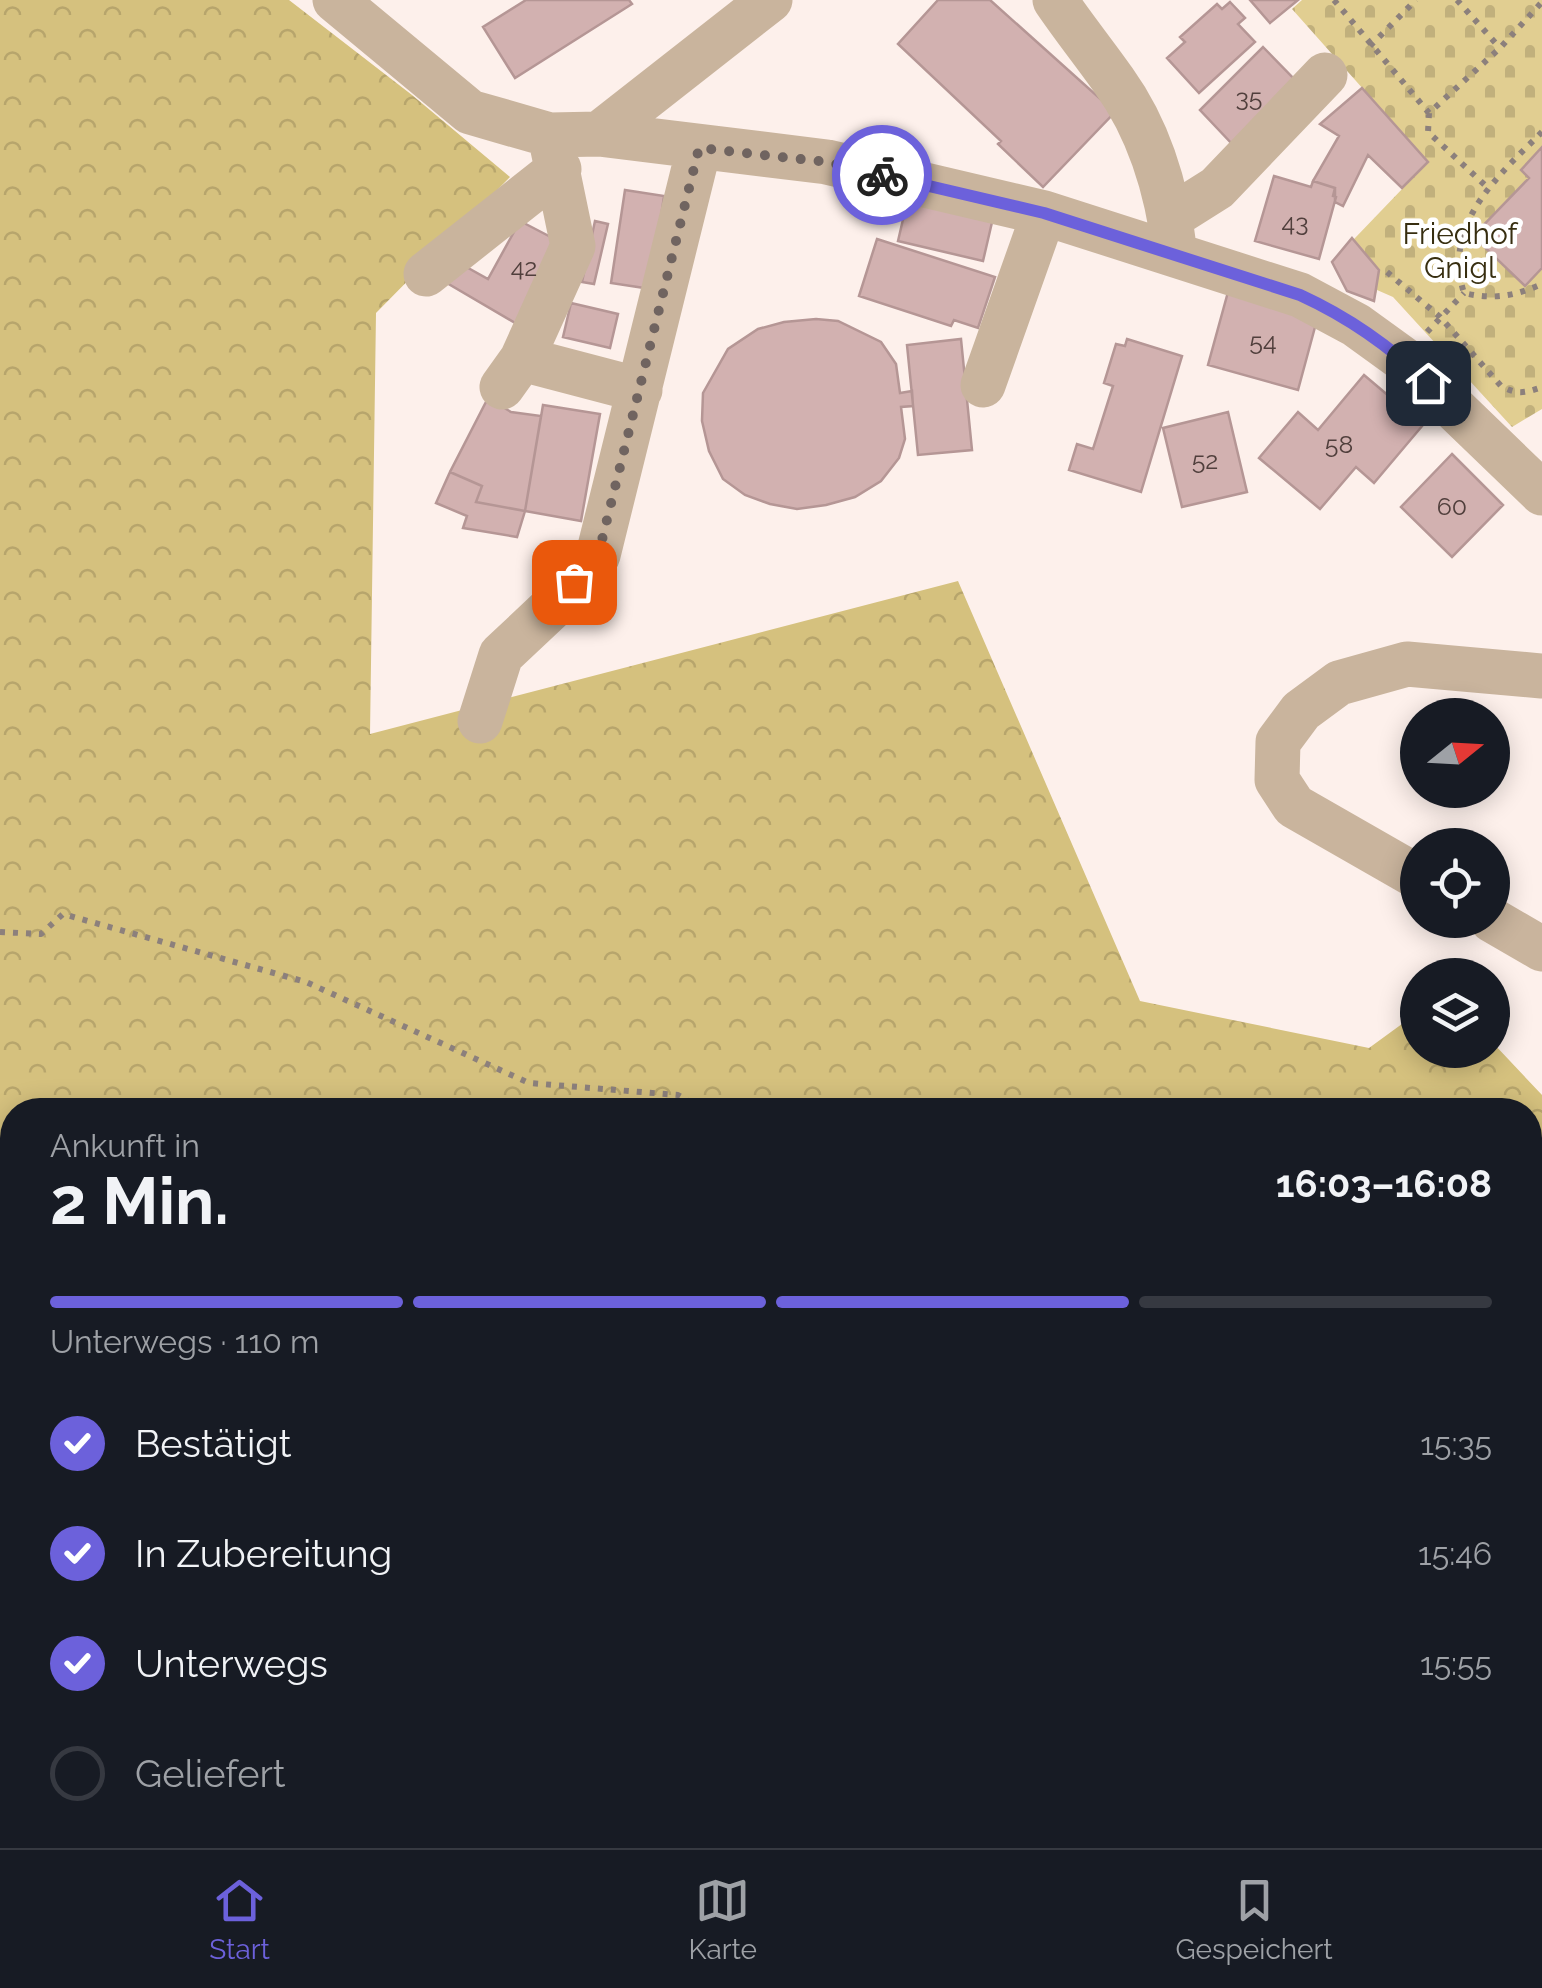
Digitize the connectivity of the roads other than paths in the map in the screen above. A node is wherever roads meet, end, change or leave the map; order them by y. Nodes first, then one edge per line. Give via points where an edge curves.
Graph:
1 (335, 0) edge
2 (770, 0) edge
3 (1056, 0) edge
4 (1325, 75) dead end
5 (598, 134) junction
6 (699, 148) junction
7 (555, 152) junction
8 (1044, 213) junction
9 (1173, 236) junction
10 (426, 274) dead end
11 (983, 385) dead end
12 (640, 390) junction
13 (1542, 493) edge
14 (1542, 676) edge
15 (480, 722) dead end
16 (1400, 867) edge
17 (1510, 930) edge
18 (1542, 948) edge

1 - 7 street via 470,112
2 - 5 street
3 - 9 street via 1138,122
4 - 9 street
5 - 6 street
5 - 7 street
6 - 8 street via 827,162
6 - 12 street
7 - 10 street
7 - 12 street via 573,246 512,373
8 - 9 street
8 - 11 street
9 - 13 street via 1328,308 1403,359
12 - 15 street via 598,556 502,655
14 - 16 street via 1407,664 1339,684 1301,710 1278,742 1277,780 1294,806
17 - 18 street

